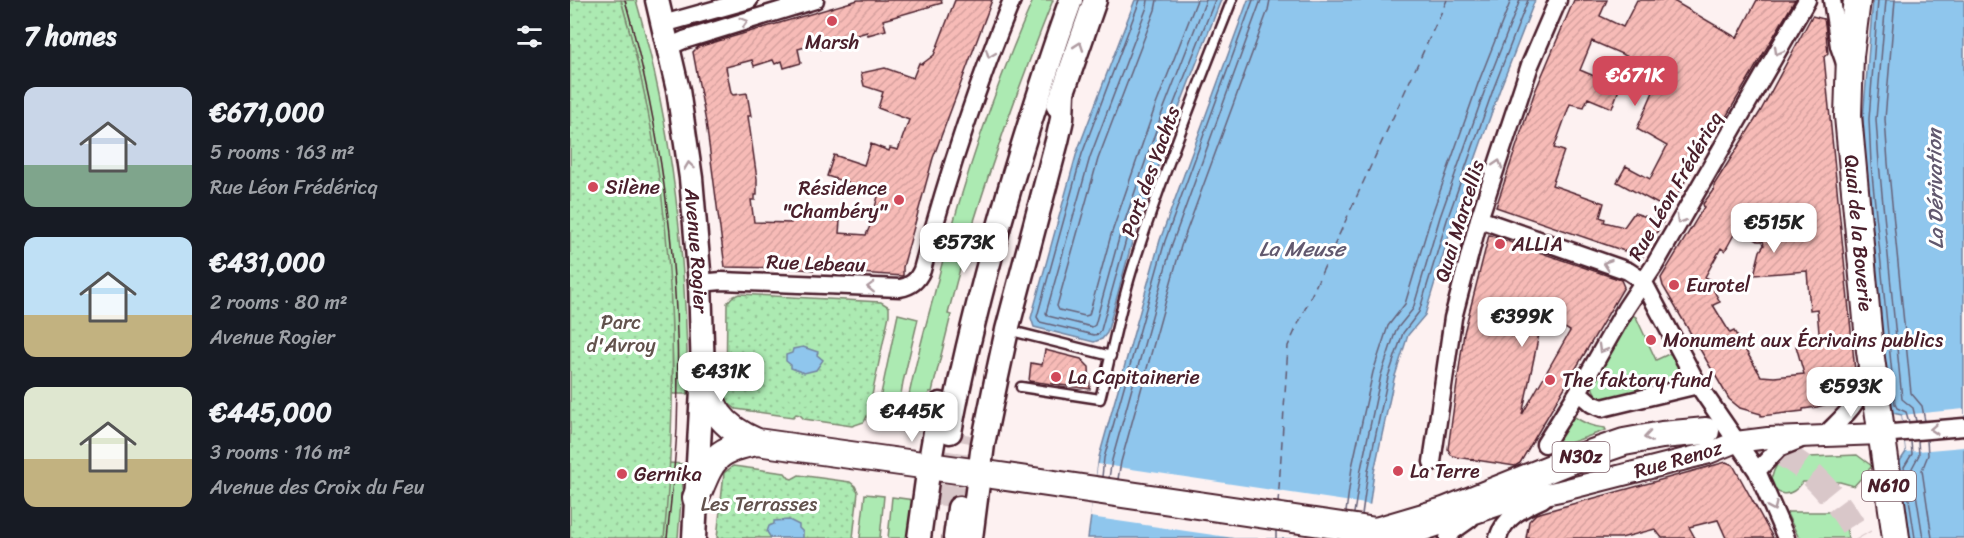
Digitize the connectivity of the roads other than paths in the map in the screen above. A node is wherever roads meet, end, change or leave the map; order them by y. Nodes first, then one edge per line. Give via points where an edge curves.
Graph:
1 (657, 0) edge
2 (749, 0) edge
3 (815, 0) edge
4 (1012, 0) edge
5 (1071, 0) edge
6 (1095, 0) edge
7 (1232, 0) edge
8 (1558, 0) edge
9 (1807, 0) edge
10 (1832, 0) edge
11 (1857, 0) edge
12 (701, 14) junction
13 (663, 24) junction
14 (706, 33) junction
15 (668, 47) junction
16 (1849, 70) junction
17 (1063, 92) junction
18 (1028, 127) junction
19 (1479, 219) junction
20 (1643, 281) junction
21 (700, 283) junction
22 (1007, 330) junction
23 (1870, 351) junction
24 (1111, 356) junction
25 (703, 371) junction
26 (1698, 385) junction
27 (1021, 387) dead end
28 (1578, 392) junction
29 (1964, 427) edge
30 (1706, 431) tunnel mouth
31 (1892, 433) junction
32 (1814, 438) junction
33 (756, 442) junction
34 (1736, 442) junction
35 (1545, 444) dead end
36 (1432, 462) dead end
37 (929, 466) junction
38 (1757, 471) junction
39 (979, 473) junction
40 (1560, 491) junction
41 (696, 498) junction
42 (1459, 519) edge
43 (1376, 533) edge
44 (694, 538) edge
45 (919, 538) edge
46 (934, 538) edge
47 (955, 538) edge
48 (971, 538) edge
49 (1498, 538) edge
50 (1786, 538) edge
51 (1896, 538) edge

1 - 13 main road, Avenue Rogier
2 - 12 street
14 -> 3 street
4 -> 21 street, Rue Lebeau via 969,109 918,278 900,288 722,280
5 - 18 main road
17 -> 6 main road
7 - 24 lane, Port des Yachts via 1158,194 1132,272
19 -> 8 street, Quai Marcellis via 1530,65
9 -> 20 street, Rue Léon Frédéricq
10 - 16 street, Quai de la Boverie via 1842,59
11 - 16 main road, Quai de la Boverie / N610
12 - 13 street
12 - 14 street via 696,23
13 - 15 main road, Avenue Rogier
14 - 15 street
21 -> 15 main road, Avenue Rogier via 691,178
16 - 23 main road, Quai de la Boverie / N610 via 1848,116
17 - 18 main road via 960,433 976,305
17 - 22 main road via 1062,119 1053,158
18 - 37 main road via 1007,161 977,252
20 -> 19 street via 1628,271
19 - 36 street, Quai Marcellis via 1453,318
20 - 26 street
20 -> 28 street, Rue Léon Frédéricq
21 - 25 main road, Avenue Rogier
22 - 24 lane
22 - 39 main road
23 - 31 main road, Quai de la Boverie / N610
23 - 32 street via 1858,400
24 - 27 lane, Port des Yachts via 1100,399
25 - 33 main road via 708,394 724,423
25 - 41 main road, Avenue Rogier
26 - 28 street via 1602,408
26 - 34 street
28 - 35 street, Rue Léon Frédéricq
29 -> 31 street
30 -> 42 main road, N30z via 1651,436 1566,462
31 - 32 street, Rue Renoz
31 - 51 main road, Quai de la Boverie / N610
32 - 34 street, Rue Renoz
32 - 38 street via 1779,448
33 - 37 main road
33 - 41 main road via 717,456
34 - 38 street
34 - 40 street, Rue Renoz via 1709,453
37 - 39 main road
37 - 45 main road
38 -> 50 street
39 - 43 main road
39 - 48 main road
40 - 42 street, Rue Renoz via 1519,499
40 - 49 street via 1516,513
41 - 44 main road, Avenue Rogier
42 - 43 main road, N30z
46 - 47 main road via 949,506

